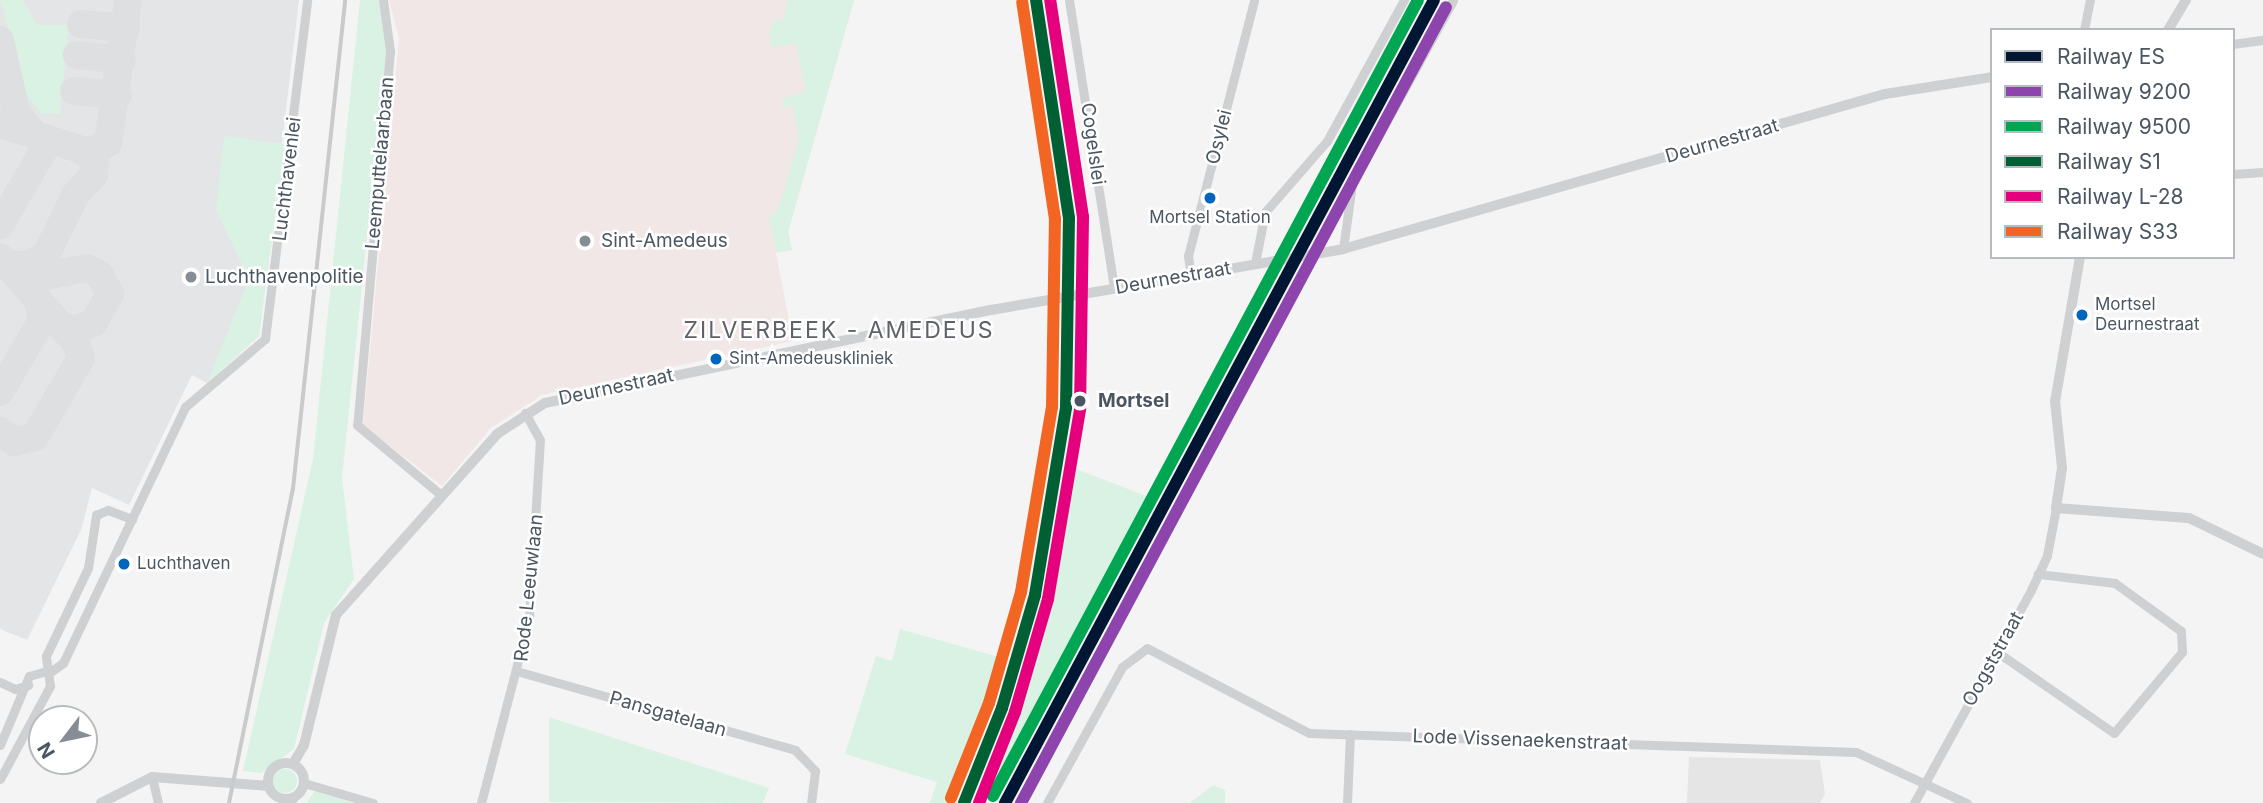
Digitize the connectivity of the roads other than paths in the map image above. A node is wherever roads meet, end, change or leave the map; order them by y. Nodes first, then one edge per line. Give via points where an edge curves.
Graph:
1 (307, 0) edge
2 (383, 0) edge
3 (1069, 0) edge
4 (1254, 0) edge
5 (1404, 0) edge
6 (1453, 0) edge
7 (2090, 0) edge
8 (2186, 0) edge
9 (2084, 28) edge
10 (2169, 28) edge
11 (2263, 40) edge
12 (2235, 44) edge
13 (1990, 77) edge
14 (2263, 172) edge
15 (2235, 174) edge
16 (1343, 249) junction
17 (2080, 259) edge
18 (1255, 263) junction
19 (1191, 275) junction
20 (1114, 288) junction
21 (525, 413) junction
22 (441, 495) junction
23 (2056, 508) junction
24 (132, 519) junction
25 (2263, 554) edge
26 (2038, 574) junction
27 (1997, 652) junction
28 (48, 672) junction
29 (520, 672) junction
30 (0, 682) edge
31 (29, 685) junction
32 (41, 692) junction
33 (1350, 734) junction
34 (0, 744) edge
35 (3, 763) edge
36 (293, 764) junction
37 (152, 778) junction
38 (0, 779) edge
39 (1925, 782) junction
40 (304, 783) junction
41 (268, 786) junction
42 (291, 801) edge
43 (101, 803) edge
44 (158, 803) edge
45 (373, 803) edge
46 (481, 803) edge
47 (811, 803) edge
48 (1047, 803) edge
49 (1347, 803) edge
50 (1913, 803) edge
51 (1967, 803) edge

1 - 24 street, Luchthavenlei via 265,339 186,407
2 - 22 street, Leemputtelaarbaan via 390,51 357,425
3 - 20 street, Cogelslei
4 - 19 street, Osylei via 1188,257
5 - 18 street via 1327,141 1265,212
6 - 16 street via 1352,184
7 - 9 street
8 - 10 street
11 - 12 street
13 - 16 street, Deurnestraat via 1885,94
14 - 15 street
16 - 18 street, Deurnestraat
17 - 23 street via 2055,401 2062,468
18 - 19 street, Deurnestraat
19 - 20 street, Deurnestraat
20 - 21 street, Deurnestraat via 572,394
21 - 22 street, Deurnestraat via 497,434
21 - 29 street, Rode Leeuwlaan via 540,440 538,533
22 - 36 street, Deurnestraat via 336,615 304,745
23 - 25 street via 2189,518
23 - 26 street, Oogststraat
24 - 28 street, Luchthavenlei via 64,663
24 - 28 street, Luchthavenlei via 113,511 96,514 88,568 46,656
26 - 27 street, Oogststraat
26 - 27 street via 2115,583 2181,631 2182,652 2114,733
27 - 39 street, Oogststraat
28 - 31 street via 31,673
28 - 32 street, Luchthavenlei via 50,686
29 - 46 street, Rode Leeuwlaan
29 - 47 street, Pansgatelaan via 796,750 812,764
30 - 31 street via 15,689
31 - 32 street
31 - 34 street
32 - 35 street, Luchthavenlei
33 - 39 street, Lode Vissenaekenstraat via 1856,752
33 - 48 street, Lode Vissenaekenstraat via 1301,731 1152,649 1132,654
33 - 49 street
35 - 38 street, Luchthavenlei
36 - 40 street
36 - 41 street, Deurnestraat via 274,767
37 - 41 street
37 - 43 street
37 - 44 street
39 - 50 street, Oogststraat
39 - 51 street, Lode Vissenaekenstraat
40 - 42 street
40 - 45 street
41 - 42 street via 277,797

